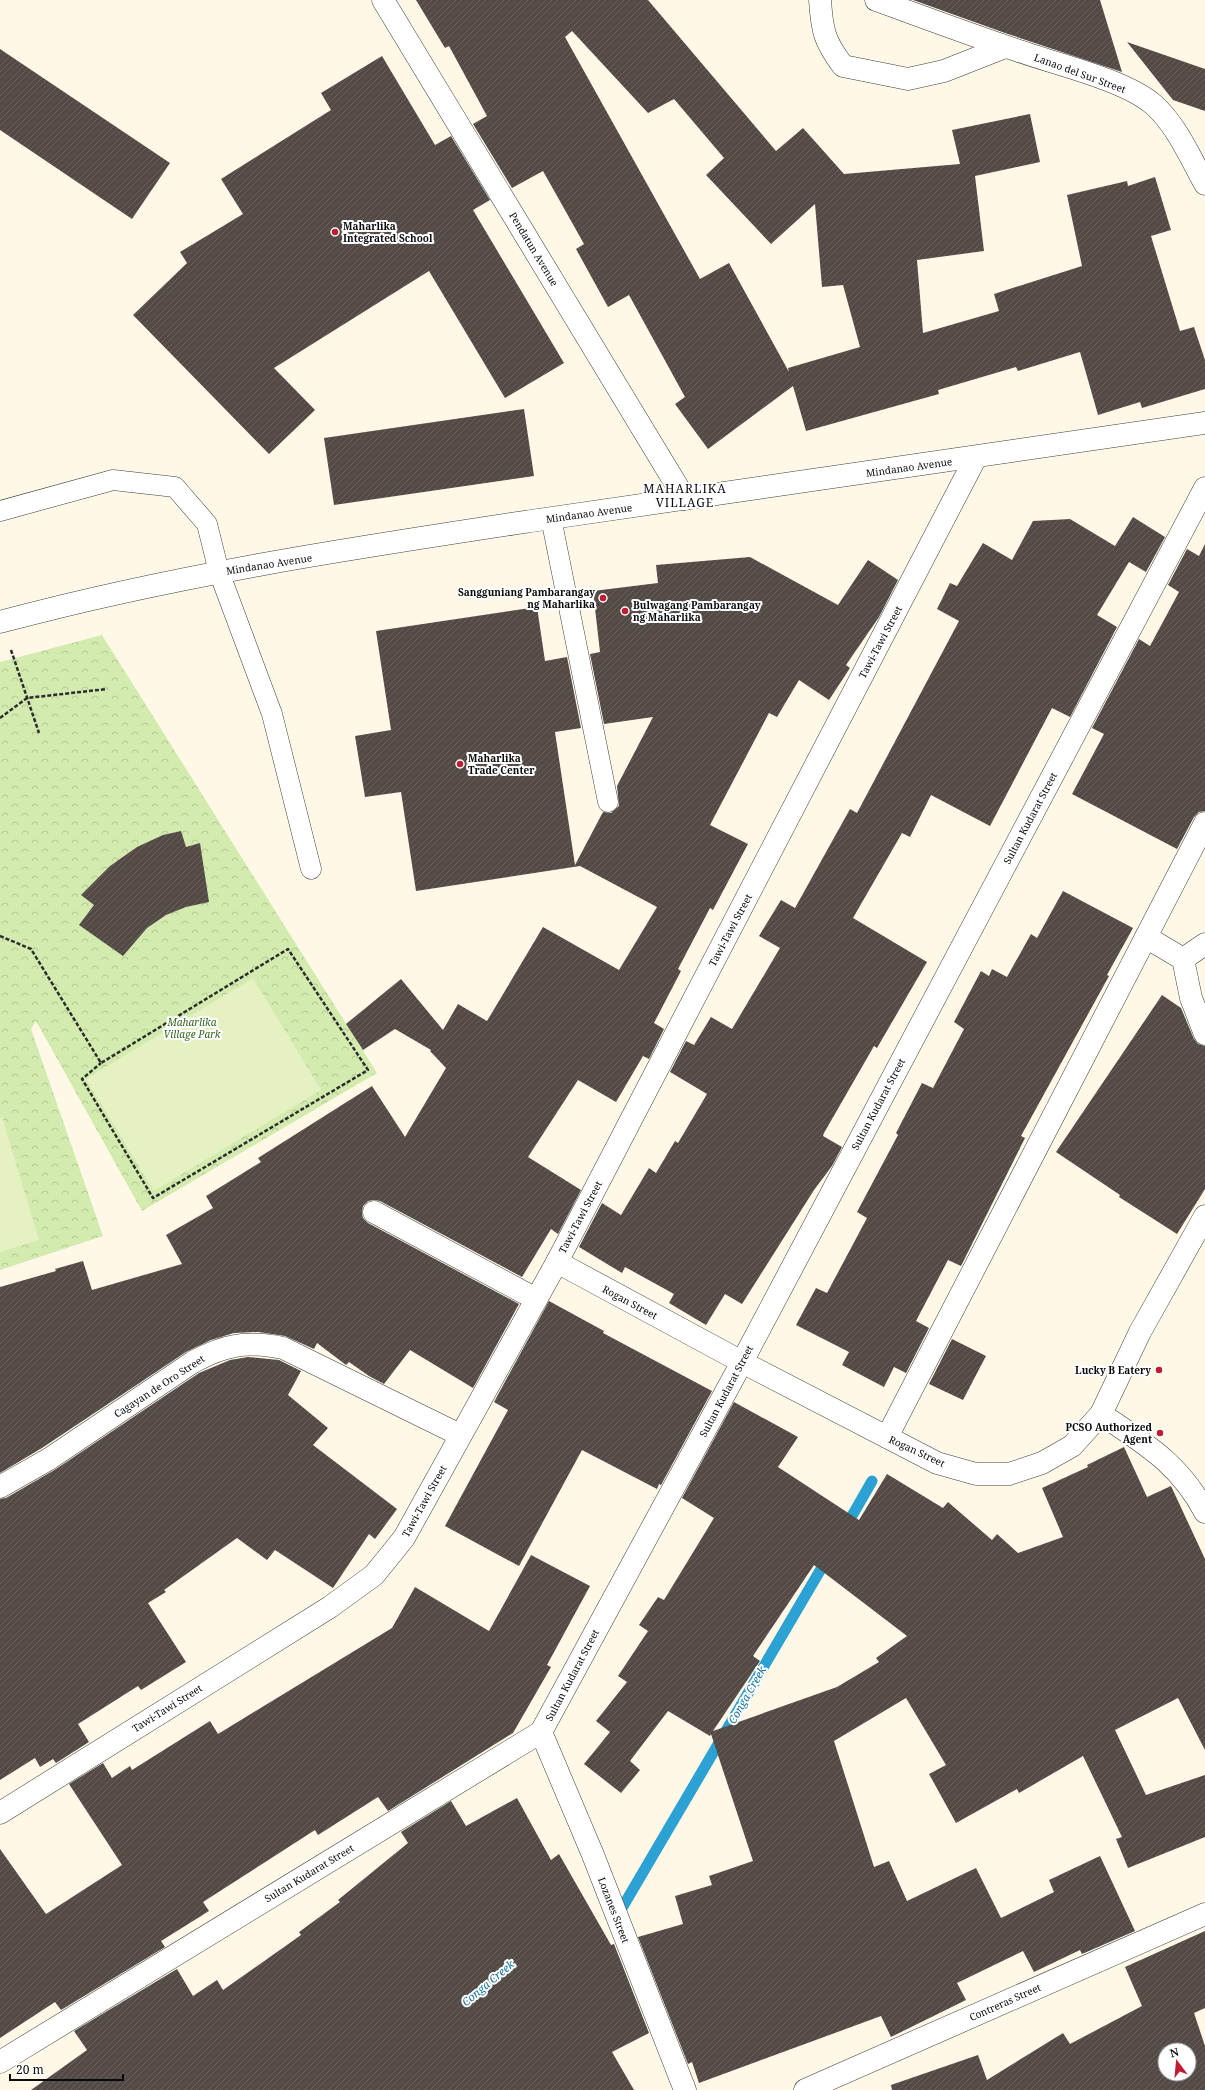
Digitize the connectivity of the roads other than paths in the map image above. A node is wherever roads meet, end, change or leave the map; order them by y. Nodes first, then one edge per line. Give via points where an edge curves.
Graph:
1 (383, 0) edge
2 (820, 0) edge
3 (876, 0) edge
4 (1005, 47) junction
5 (1205, 184) edge
6 (1205, 423) edge
7 (976, 457) junction
8 (1205, 488) edge
9 (685, 498) junction
10 (0, 511) edge
11 (551, 518) junction
12 (219, 572) junction
13 (1, 622) edge
14 (608, 802) dead end
15 (1205, 823) edge
16 (311, 869) dead end
17 (1146, 937) junction
18 (1205, 944) edge
19 (1183, 959) junction
20 (1205, 1034) edge
21 (374, 1212) dead end
22 (1205, 1216) edge
23 (557, 1262) junction
24 (536, 1299) junction
25 (742, 1362) junction
26 (1101, 1414) junction
27 (460, 1435) junction
28 (887, 1437) junction
29 (0, 1488) edge
30 (1200, 1490) edge
31 (1205, 1512) edge
32 (541, 1732) junction
33 (0, 1813) edge
34 (1205, 1914) edge
35 (0, 2062) edge
36 (685, 2090) edge
37 (805, 2090) edge

1 - 9 street, Pendatun Avenue
2 - 4 street via 821,21 828,46 843,66 908,79 944,71
3 - 4 street, Lanao del Sur Street
4 - 5 street, Lanao del Sur Street via 1107,81 1153,104 1170,122
6 - 7 street, Mindanao Avenue
7 - 9 street, Mindanao Avenue
7 - 23 street, Tawi-Tawi Street
8 - 25 street, Sultan Kudarat Street
9 - 11 street, Mindanao Avenue
10 - 12 lane via 113,480 175,487 207,524
11 - 12 street, Mindanao Avenue
11 - 14 lane
12 - 13 street, Mindanao Avenue
12 - 16 lane via 272,714
15 - 17 street
17 - 19 street
17 - 28 street
18 - 19 street
19 - 20 street via 1191,998
21 - 24 street
22 - 26 street, Rogan Street via 1140,1332
23 - 24 street, Tawi-Tawi Street
23 - 25 street, Rogan Street
24 - 27 street, Tawi-Tawi Street
25 - 28 street, Rogan Street
25 - 32 street, Sultan Kudarat Street
26 - 28 street, Rogan Street via 1072,1446 1042,1463 1009,1474 976,1474 937,1463
26 - 30 street via 1160,1455
27 - 29 street, Cagayan de Oro Street via 283,1348 261,1344 237,1344 214,1351 193,1362 49,1459
27 - 33 street, Tawi-Tawi Street via 404,1538 374,1574 330,1607
30 - 31 street
32 - 35 street, Sultan Kudarat Street
32 - 36 street, Lozanes Street via 593,1855
34 - 37 street, Contreras Street

